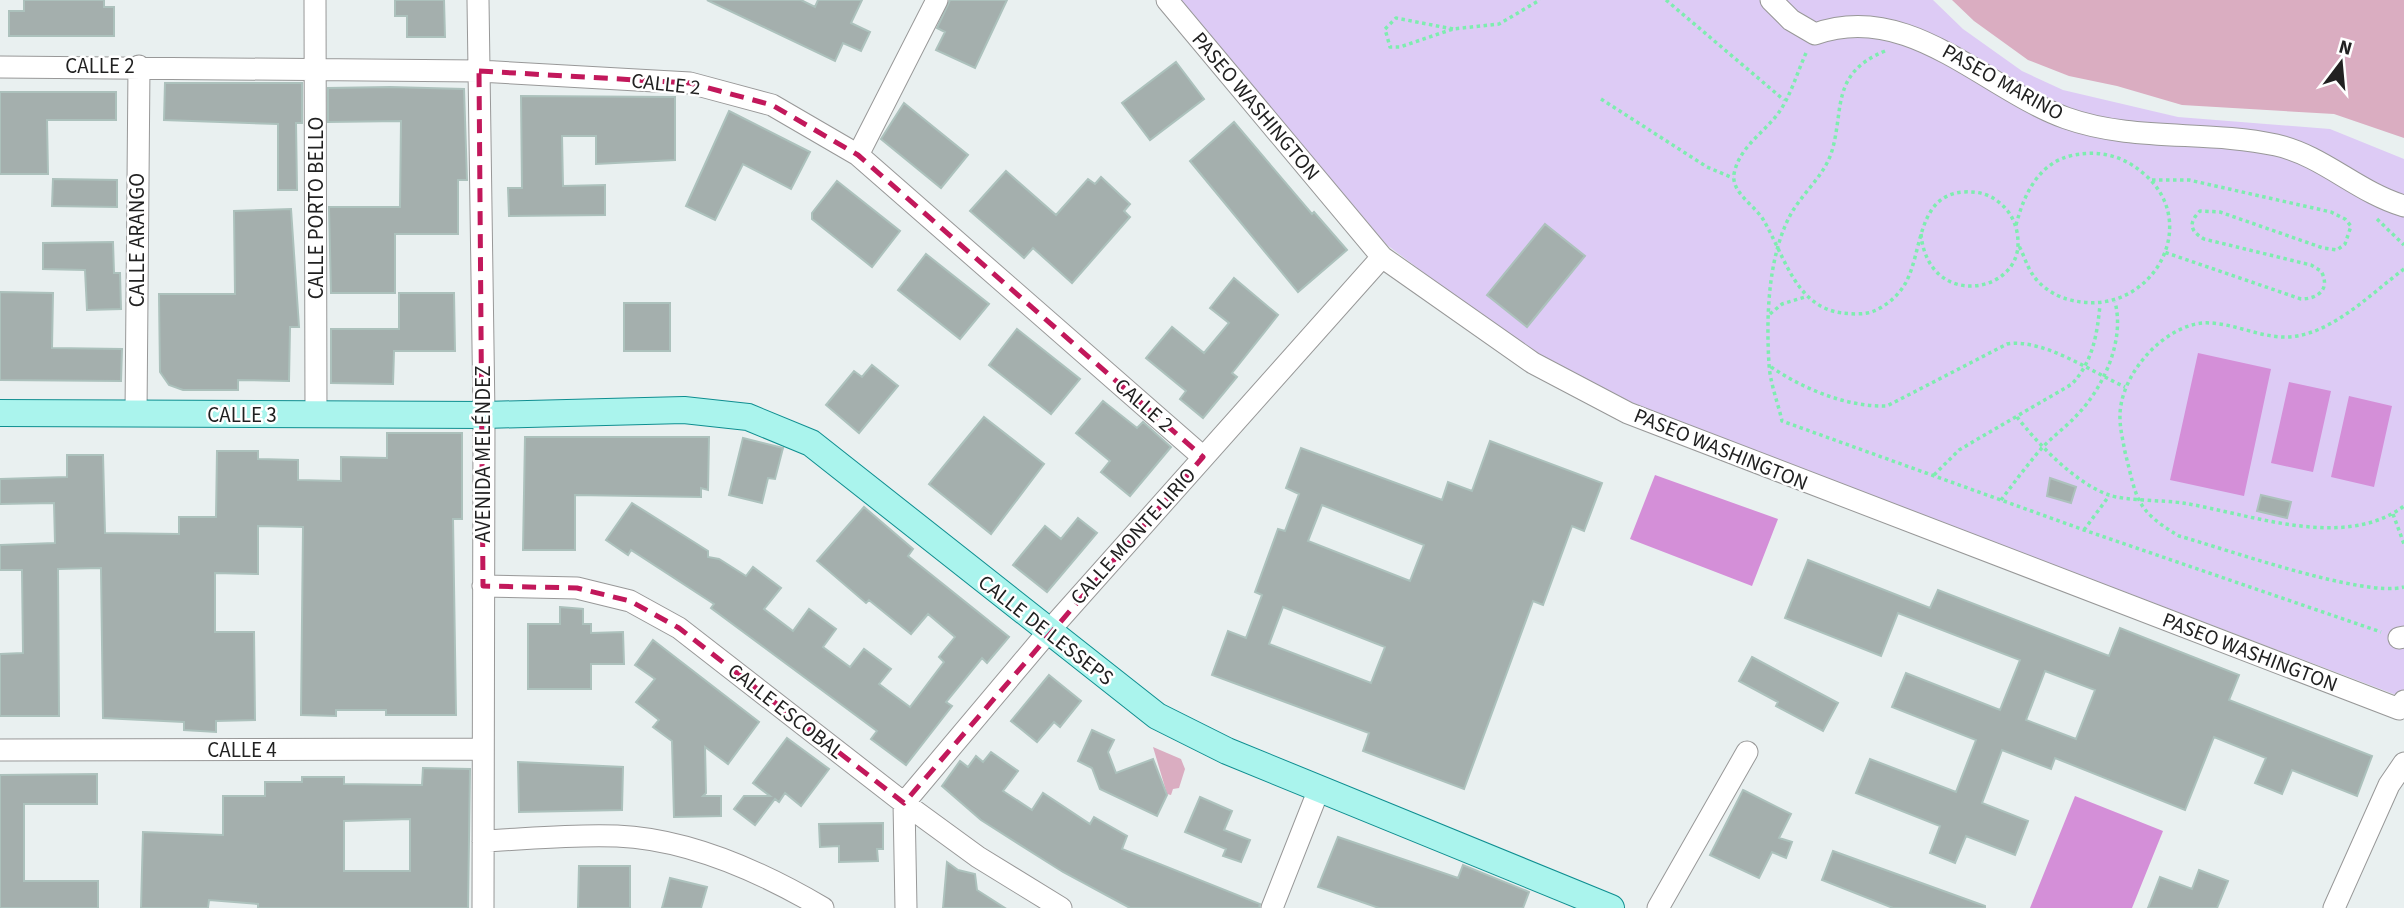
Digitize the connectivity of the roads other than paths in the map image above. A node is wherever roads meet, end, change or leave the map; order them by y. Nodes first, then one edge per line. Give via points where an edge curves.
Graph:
1 (314, 0) edge
2 (478, 0) edge
3 (937, 0) edge
4 (1167, 0) edge
5 (1771, 0) edge
6 (139, 66) junction
7 (0, 67) edge
8 (315, 70) junction
9 (479, 71) junction
10 (859, 155) junction
11 (2404, 206) edge
12 (1382, 257) junction
13 (0, 413) edge
14 (135, 414) junction
15 (316, 415) junction
16 (484, 415) junction
17 (1203, 457) junction
18 (483, 586) junction
19 (1048, 632) junction
20 (2402, 705) edge
21 (0, 750) edge
22 (484, 750) junction
23 (1747, 751) dead end
24 (2404, 763) edge
25 (1319, 789) junction
26 (904, 803) junction
27 (483, 841) junction
28 (483, 908) edge
29 (823, 908) edge
30 (906, 908) edge
31 (1061, 908) edge
32 (1272, 908) edge
33 (1611, 908) edge
34 (1658, 908) edge
35 (2334, 908) edge

1 - 8 street, CALLE PORTO BELLO
2 - 9 street, AVENIDA MELÉNDEZ
3 - 10 street
4 - 12 street, PASEO WASHINGTON
5 - 11 street, PASEO MARINO via 1791,20 1815,34 1861,24 1888,27 1933,43 2033,104 2066,118 2095,127 2283,147 2320,161 2366,192
6 - 7 street, CALLE 2
6 - 8 street, CALLE 2
6 - 14 street, CALLE ARANGO
8 - 9 street, CALLE 2
8 - 15 street, CALLE PORTO BELLO
9 - 10 street, CALLE 2 via 690,83 772,105
9 - 16 street, AVENIDA MELÉNDEZ
10 - 17 street, CALLE 2
12 - 17 street, CALLE MONTE LIRIO
12 - 20 street, PASEO WASHINGTON via 1533,363 1628,413
13 - 14 main road, CALLE 3
14 - 15 main road, CALLE 3
15 - 16 main road, CALLE 3
16 - 18 street, AVENIDA MELÉNDEZ
16 - 19 main road, CALLE DE LESSEPS via 684,410 748,416 811,443
17 - 19 street, CALLE MONTE LIRIO
18 - 22 street, AVENIDA MELÉNDEZ
18 - 26 street, CALLE ESCOBAL via 576,588 630,601 679,628
19 - 25 main road, CALLE DE LESSEPS via 1157,716
19 - 26 street, CALLE MONTE LIRIO
21 - 22 street, CALLE 4
22 - 27 street, AVENIDA MELÉNDEZ
23 - 34 street
24 - 35 street via 2389,785
25 - 32 street
25 - 33 main road, CALLE DE LESSEPS
26 - 30 street
26 - 31 street, CALLE ESCOBAL via 978,857
27 - 28 street, AVENIDA MELÉNDEZ
27 - 29 street via 618,836 672,844 730,862

